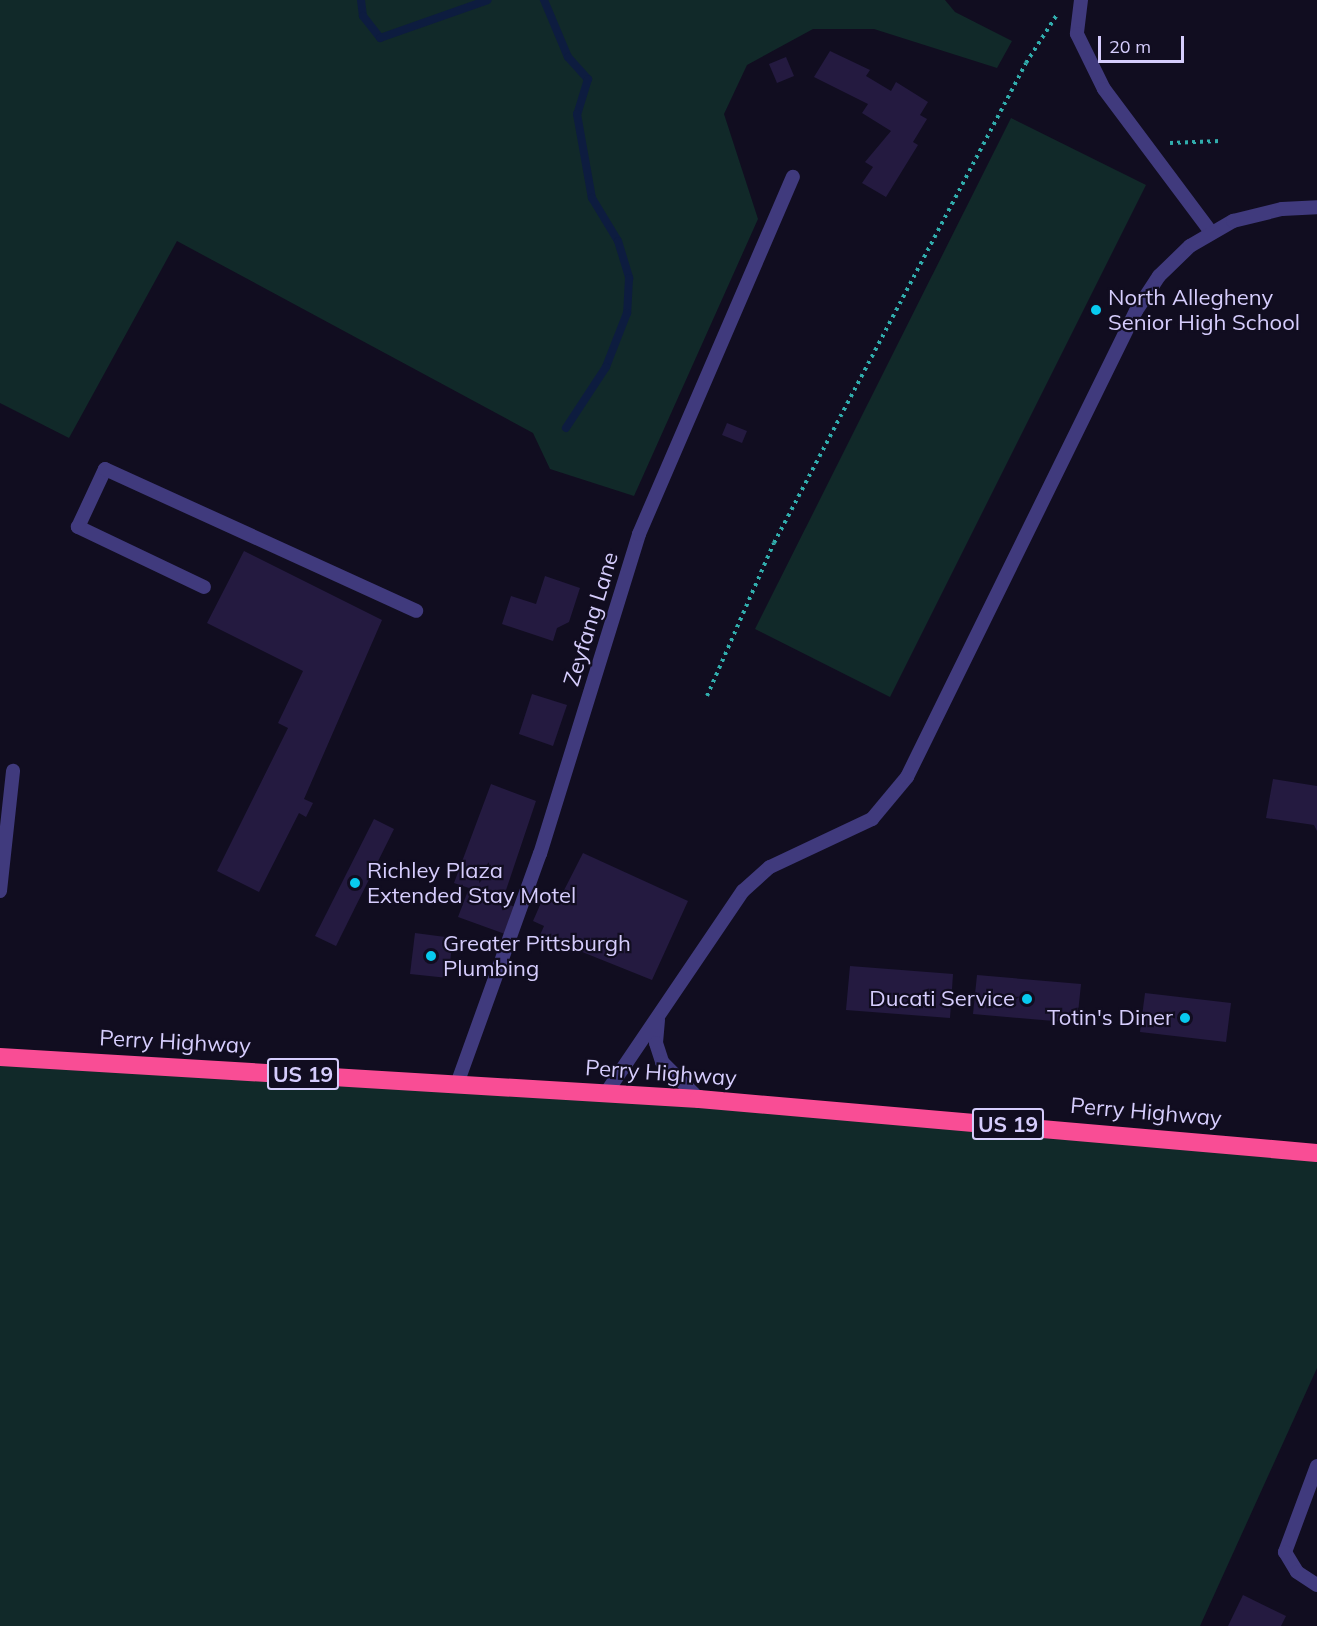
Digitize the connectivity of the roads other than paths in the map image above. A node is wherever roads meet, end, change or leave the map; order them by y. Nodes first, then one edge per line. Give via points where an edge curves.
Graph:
1 (1081, 0) edge
2 (793, 177) dead end
3 (1317, 207) edge
4 (1211, 232) junction
5 (204, 587) dead end
6 (416, 612) dead end
7 (13, 771) dead end
8 (0, 891) edge
9 (659, 1015) junction
10 (0, 1057) edge
11 (458, 1084) junction
12 (606, 1093) junction
13 (699, 1099) junction
14 (1317, 1153) edge
15 (1317, 1466) edge
16 (1317, 1585) edge

1 - 4 lane via 1077,34 1104,89
2 - 11 lane, Zeyfang Lane via 639,534 540,854
3 - 4 lane via 1256,213
4 - 9 lane via 1174,260 1136,311 902,785 857,828 787,858 756,878
5 - 6 lane via 78,527 105,469
7 - 8 lane
9 - 12 lane
9 - 13 lane via 656,1043 662,1062
10 - 11 highway, Perry Highway / US 19
11 - 12 highway, Perry Highway / US 19
12 - 13 highway, Perry Highway / US 19
13 - 14 highway, Perry Highway / US 19
15 - 16 lane via 1284,1552 1297,1572

